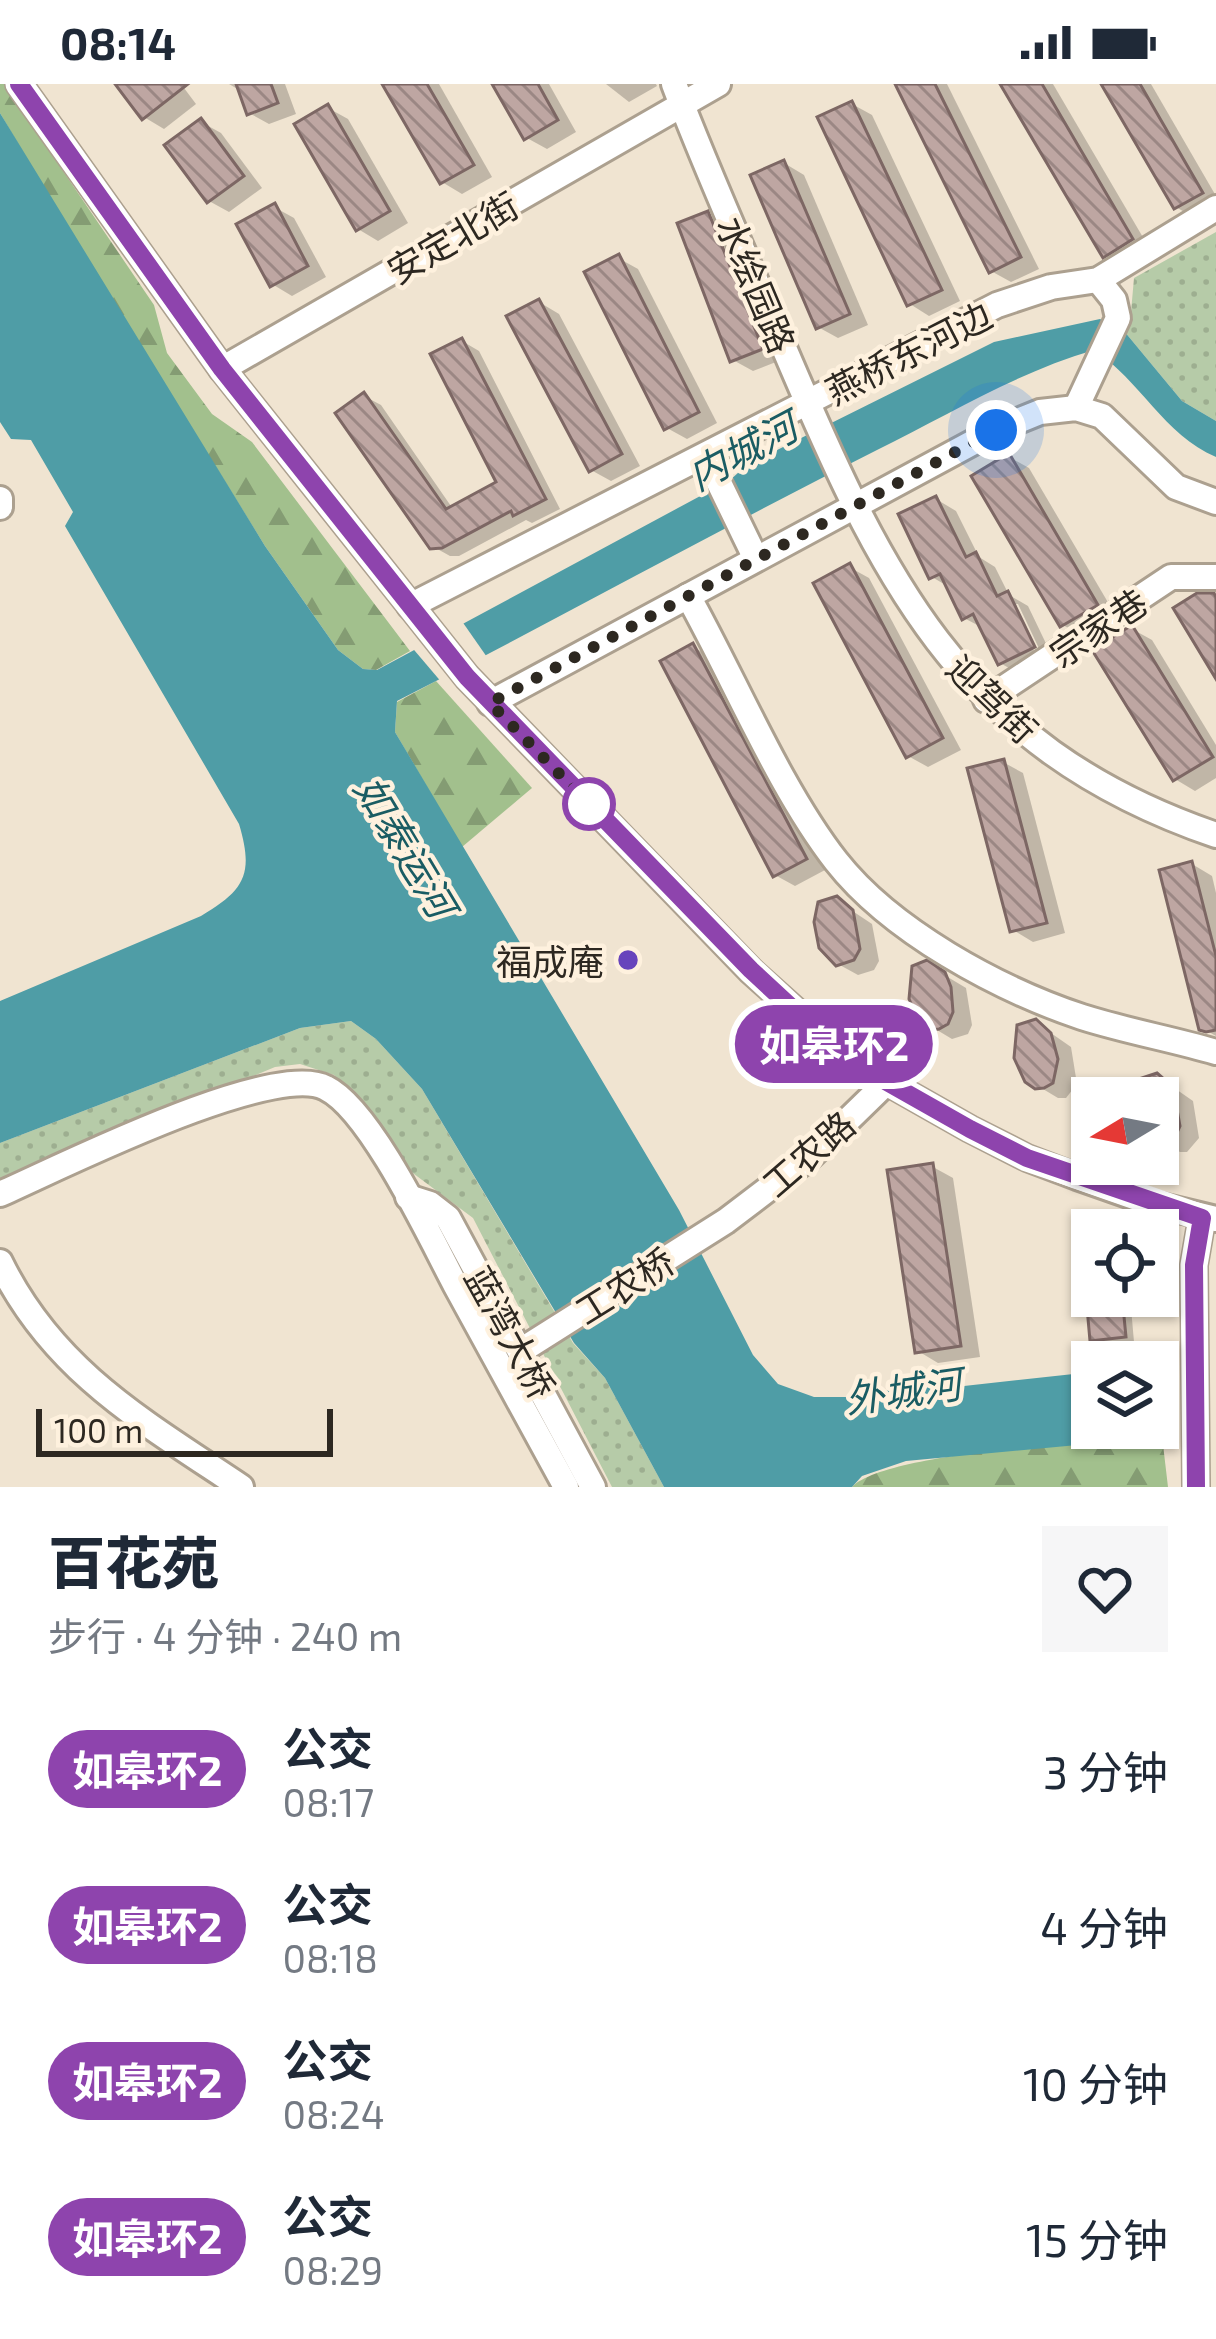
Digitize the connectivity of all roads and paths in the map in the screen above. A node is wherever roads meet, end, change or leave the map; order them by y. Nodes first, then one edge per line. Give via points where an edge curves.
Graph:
1 (19, 84) edge
2 (718, 84) edge
3 (678, 94) edge
4 (1216, 208) edge
5 (1098, 280) junction
6 (222, 369) junction
7 (1076, 408) junction
8 (811, 412) junction
9 (706, 456) junction
10 (844, 482) joint
11 (1216, 502) edge
12 (856, 506) junction
13 (756, 559) junction
14 (1216, 577) edge
15 (688, 596) junction
16 (410, 606) junction
17 (986, 700) junction
18 (490, 703) junction
19 (1216, 835) edge
20 (1216, 1052) edge
21 (887, 1082) junction
22 (0, 1194) edge
23 (408, 1197) junction
24 (1209, 1218) edge
25 (726, 1221) joint
26 (0, 1262) edge
27 (522, 1350) junction
28 (1196, 1481) edge
29 (241, 1487) edge
30 (566, 1487) edge
31 (593, 1487) edge

1 - 6 street
2 - 3 street, 安定北街
3 - 6 street, 安定北街
3 - 8 street, 水绘园路
4 - 5 street, 燕桥东河边
5 - 7 street via 1118,318
5 - 8 street, 燕桥东河边 via 997,305
6 - 16 street
7 - 11 street via 1102,416 1176,487
7 - 12 street via 996,430
8 - 9 street, 燕桥东河边
8 - 10 street, 水绘园路
9 - 13 street
9 - 16 street, 燕桥东河边
10 - 12 street, 迎驾街
12 - 13 street
12 - 17 street, 迎驾街 via 917,615
13 - 15 street
14 - 17 street, 宗家巷 via 1171,577
15 - 18 street
15 - 20 street via 825,843 896,920 981,972 1081,1017
16 - 18 street
17 - 19 street, 迎驾街 via 1113,792
18 - 21 street via 751,970
21 - 24 street via 1027,1158
21 - 25 street, 工农路
22 - 23 street via 223,1099 283,1083 325,1087 360,1119
23 - 27 street, 蓝湾大桥 via 448,1218
23 - 30 street
24 - 28 street via 1194,1265
25 - 27 street, 工农桥
26 - 29 street via 20,1304 84,1377
27 - 31 street, 蓝湾大桥

